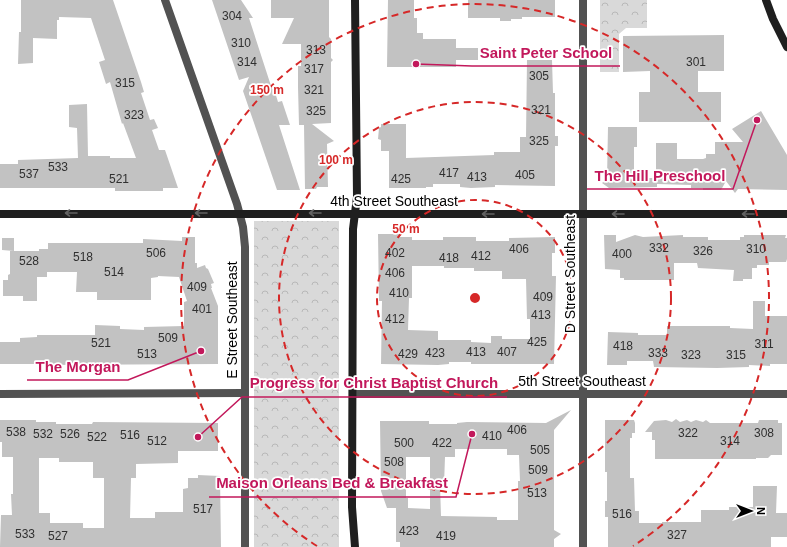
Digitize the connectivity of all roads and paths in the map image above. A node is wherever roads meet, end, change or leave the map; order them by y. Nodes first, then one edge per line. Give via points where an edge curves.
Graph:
1 (165, 0) edge
2 (355, 0) edge
3 (583, 0) edge
4 (766, 0) edge
5 (787, 47) edge
6 (354, 213) junction
7 (0, 214) edge
8 (240, 214) junction
9 (583, 214) junction
10 (787, 214) edge
11 (0, 394) edge
12 (245, 394) junction
13 (353, 394) junction
14 (583, 394) junction
15 (787, 394) edge
16 (245, 547) edge
17 (355, 547) edge
18 (583, 547) edge

1 - 8 street, E Street Southeast
2 - 6 street via 357,197
3 - 9 street, D Street Southeast
4 - 5 street
6 -> 8 street, 4th Street Southeast
9 -> 6 street, 4th Street Southeast
6 - 13 street
8 -> 7 street, 4th Street Southeast
8 - 12 street, E Street Southeast via 245,248
10 -> 9 street, 4th Street Southeast
9 - 14 street, D Street Southeast
11 - 12 street
12 - 16 street, E Street Southeast
13 - 14 street, 5th Street Southeast
13 - 17 street via 352,507
14 - 15 street, 5th Street Southeast
14 - 18 street, D Street Southeast

